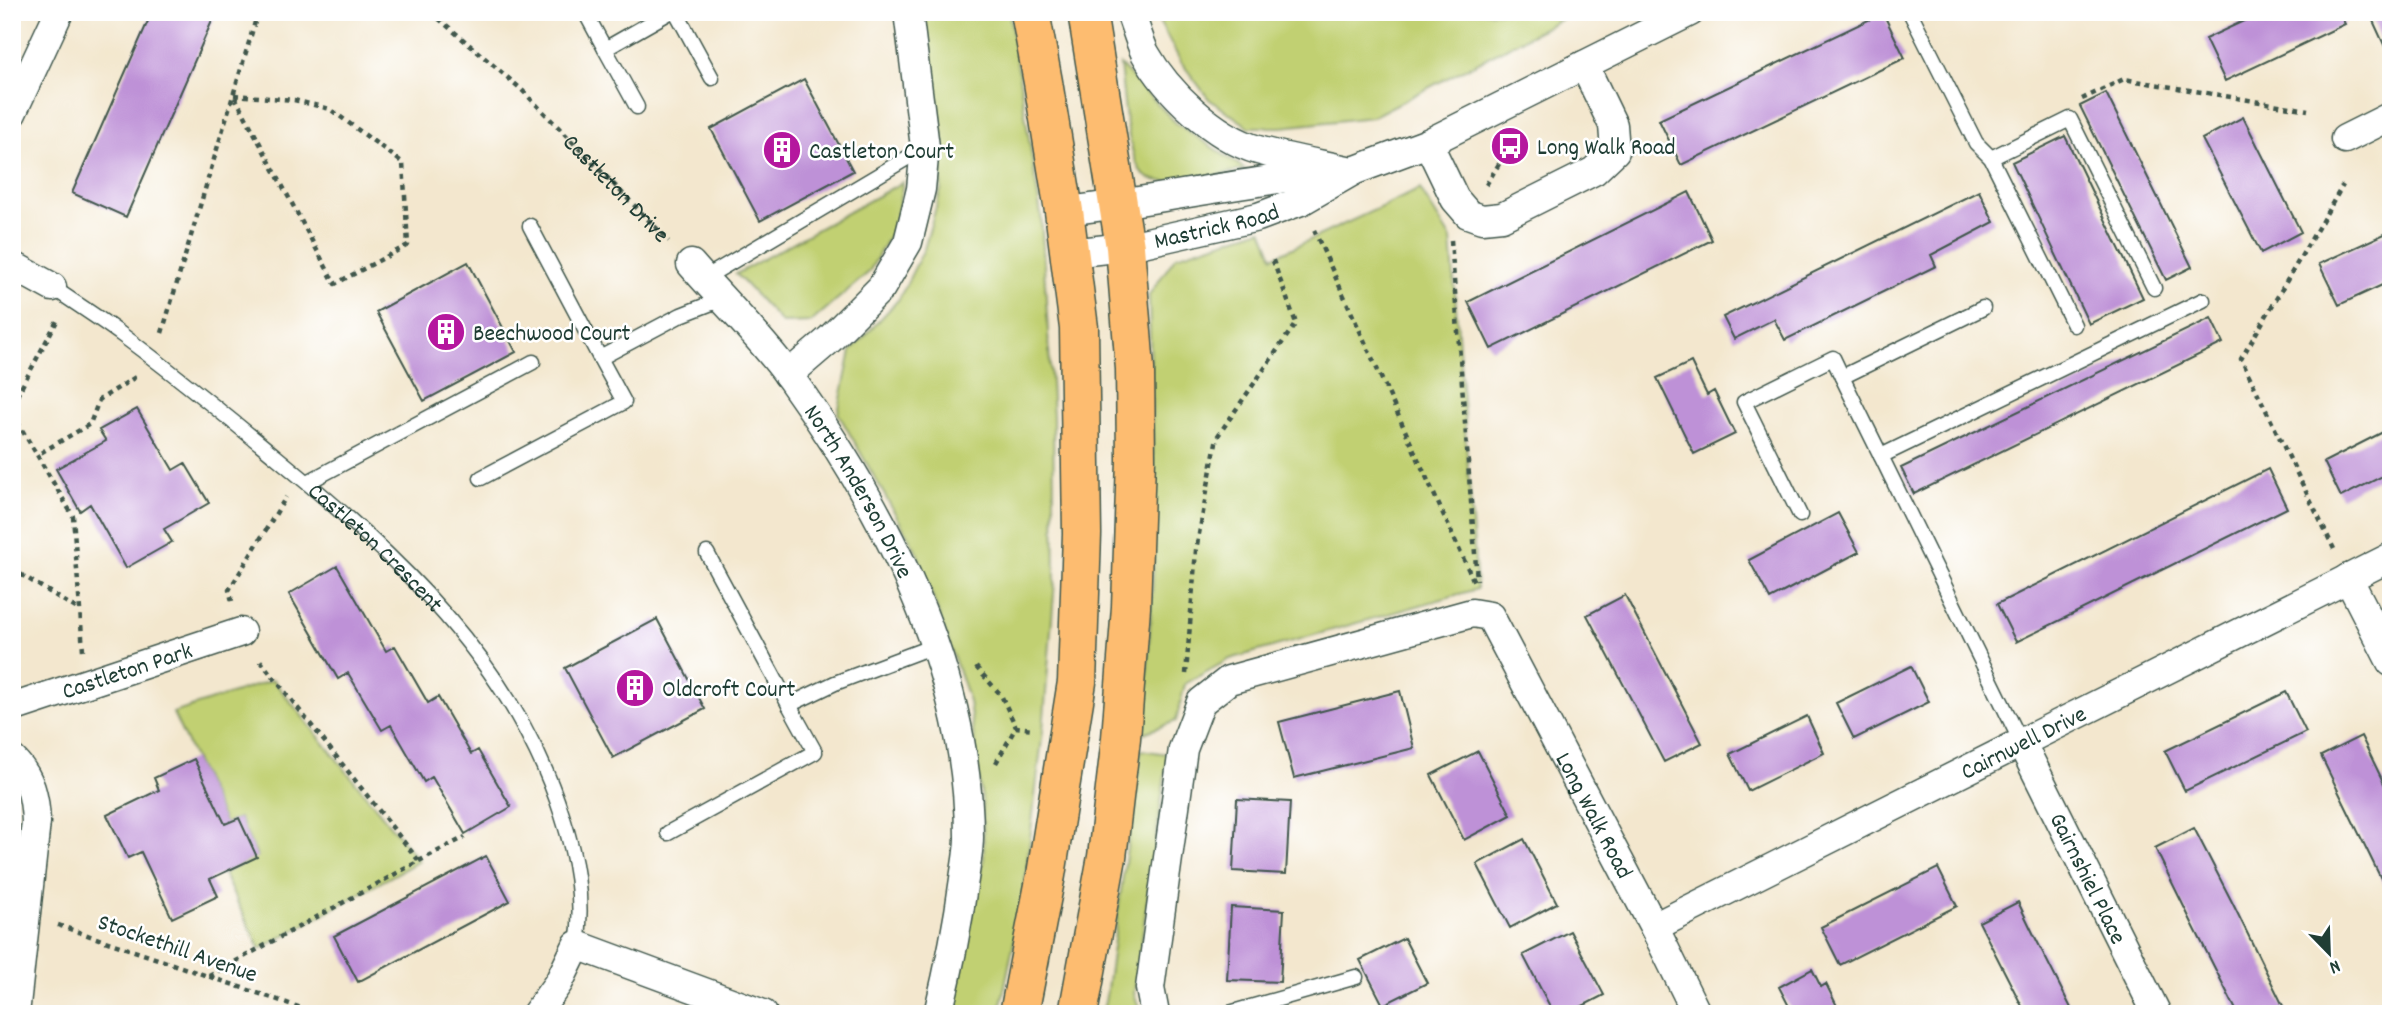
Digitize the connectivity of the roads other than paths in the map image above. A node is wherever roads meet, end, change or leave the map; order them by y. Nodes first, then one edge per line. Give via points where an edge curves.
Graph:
1 (59, 12) edge
2 (585, 12) edge
3 (670, 12) edge
4 (676, 12) edge
5 (908, 12) edge
6 (1030, 12) edge
7 (1087, 12) edge
8 (1130, 12) edge
9 (1690, 12) edge
10 (1910, 12) edge
11 (605, 48) junction
12 (1584, 65) junction
13 (712, 78) dead end
14 (637, 107) dead end
15 (12, 113) edge
16 (2391, 116) edge
17 (2345, 139) dead end
18 (1428, 143) junction
19 (925, 147) junction
20 (1992, 158) junction
21 (1353, 172) junction
22 (1119, 206) junction
23 (1064, 211) junction
24 (530, 226) dead end
25 (1125, 247) junction
26 (1070, 253) junction
27 (17, 271) edge
28 (697, 271) joint
29 (2154, 288) dead end
30 (60, 292) joint
31 (722, 299) junction
32 (2203, 300) dead end
33 (1983, 308) dead end
34 (2074, 325) dead end
35 (600, 358) junction
36 (533, 362) dead end
37 (788, 375) junction
38 (1842, 377) junction
39 (1881, 456) junction
40 (481, 478) dead end
41 (304, 479) junction
42 (1800, 515) dead end
43 (707, 553) dead end
44 (2391, 556) edge
45 (2348, 578) junction
46 (241, 632) road end
47 (936, 645) junction
48 (2391, 662) edge
49 (789, 705) junction
50 (12, 708) edge
51 (2021, 742) junction
52 (12, 758) edge
53 (668, 833) dead end
54 (1654, 927) junction
55 (577, 944) junction
56 (1356, 977) dead end
57 (15, 1014) edge
58 (536, 1014) edge
59 (763, 1014) edge
60 (938, 1014) edge
61 (1019, 1014) edge
62 (1078, 1014) edge
63 (1155, 1014) edge
64 (1226, 1014) edge
65 (1697, 1014) edge
66 (2157, 1014) edge

1 - 15 street
2 - 11 lane
3 - 11 lane
4 - 13 lane
5 - 19 street
6 - 23 main road
7 - 22 main road
8 - 21 street via 1145,52 1162,77 1184,104 1234,140
9 - 12 street, Mastrick Road
10 - 20 lane via 1976,143
11 - 14 lane
12 - 18 street, Mastrick Road
12 - 18 street via 1613,125 1615,151 1594,171 1502,217 1482,219 1468,214 1455,199
16 - 17 street
18 - 21 street, Mastrick Road
19 - 28 lane
19 - 37 street via 908,242 881,288
20 - 29 lane via 2070,119
20 - 34 lane
21 - 22 street, Mastrick Road via 1295,176
21 - 25 street, Mastrick Road via 1301,201 1258,217
22 - 23 street, Mastrick Road
22 - 25 main road
23 - 26 main road
24 - 35 lane
25 - 26 street, Mastrick Road
25 - 62 main road via 1135,369 1130,619 1107,858
26 - 61 main road via 1079,328 1081,421 1077,682
27 - 30 street, Castleton Crescent
28 - 31 street
30 - 41 lane, Castleton Crescent via 156,361
31 - 35 lane
31 - 37 street
32 - 39 lane
33 - 38 lane
35 - 40 lane via 624,402
36 - 41 lane
37 - 47 street, North Anderson Drive via 856,480 905,570
38 - 39 lane
38 - 42 lane via 1833,358 1744,402
39 - 51 lane
41 - 55 lane, Castleton Crescent via 417,583 464,638 527,729 552,783 576,866 581,915
43 - 49 lane
44 - 45 street, Cairnwell Drive
45 - 48 street
45 - 51 street, Cairnwell Drive
46 - 50 street, Castleton Park
47 - 49 lane
47 - 60 street, North Anderson Drive via 964,764 969,838 959,915
49 - 53 lane via 815,752
51 - 54 street, Cairnwell Drive
51 - 66 street, Gairnshiel Place
52 - 57 street via 34,794 36,822
54 - 63 street, Long Walk Road via 1490,616 1472,613 1229,680 1201,702 1182,750 1150,988
54 - 65 street, Long Walk Road
55 - 58 street via 559,982
55 - 59 street
56 - 64 lane

